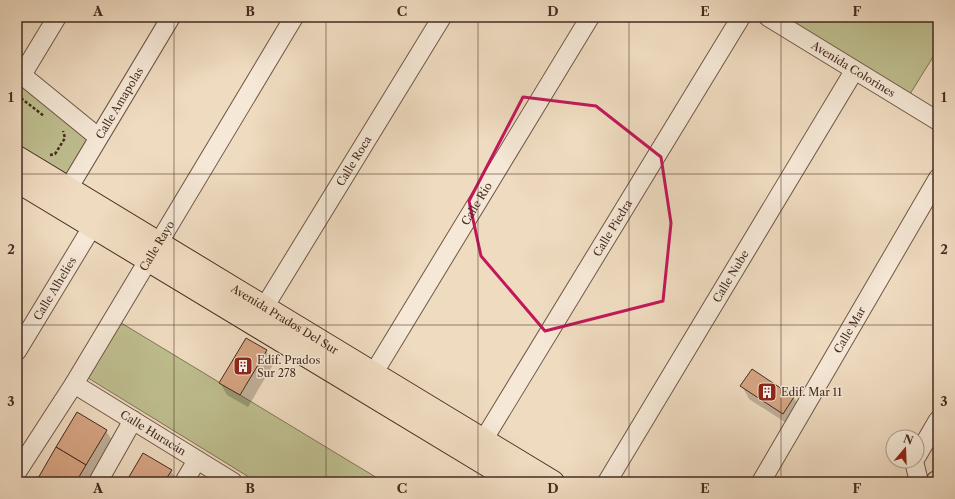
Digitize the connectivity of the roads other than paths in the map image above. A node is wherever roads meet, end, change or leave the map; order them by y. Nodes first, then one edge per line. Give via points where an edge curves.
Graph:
1 (57, 17) edge
2 (171, 17) edge
3 (294, 17) edge
4 (442, 17) edge
5 (590, 17) edge
6 (741, 17) edge
7 (768, 17) edge
8 (854, 71) junction
9 (20, 73) edge
10 (938, 121) edge
11 (98, 137) junction
12 (17, 157) edge
13 (938, 178) edge
14 (17, 181) edge
15 (68, 189) junction
16 (92, 227) junction
17 (158, 241) junction
18 (147, 260) junction
19 (266, 306) junction
20 (17, 351) edge
21 (374, 373) junction
22 (74, 384) junction
23 (362, 391) junction
24 (133, 420) junction
25 (938, 420) edge
26 (484, 439) junction
27 (925, 442) edge
28 (197, 460) junction
29 (916, 469) edge
30 (17, 472) edge
31 (98, 482) edge
32 (184, 482) edge
33 (233, 482) edge
34 (515, 482) edge
35 (553, 482) edge
36 (607, 482) edge
37 (761, 482) edge
38 (919, 482) edge

1 - 9 street
2 - 11 street, Calle Amapolas
3 - 17 street, Calle Rayo
4 - 19 street, Calle Roca
5 - 21 street, Calle Río
6 - 26 street, Calle Piedra
7 - 8 street, Avenida Colorines
8 - 10 street, Avenida Colorines
8 - 36 street, Calle Nube
9 - 11 street
11 - 15 street, Calle Amapolas
12 - 15 main road, Avenida Prados Del Sur
13 - 37 street, Calle Mar
14 - 16 main road, Avenida Prados Del Sur
15 - 17 main road, Avenida Prados Del Sur
16 - 18 main road, Avenida Prados Del Sur
16 - 20 street, Calle Alhelíes
17 - 18 street, Calle Rayo
17 - 19 main road, Avenida Prados Del Sur
18 - 22 street, Calle Rayo
18 - 23 main road, Avenida Prados Del Sur
19 - 21 main road, Avenida Prados Del Sur
21 - 23 street, Calle Río
21 - 26 main road, Avenida Prados Del Sur
22 - 24 street, Calle Huracán
22 - 30 street, Calle Rayo
23 - 34 main road, Avenida Prados Del Sur
24 - 28 street, Calle Huracán
24 - 31 street
25 - 27 street
26 - 35 main road, Avenida Prados Del Sur
28 - 32 street
28 - 33 street, Calle Huracán
29 - 38 street

